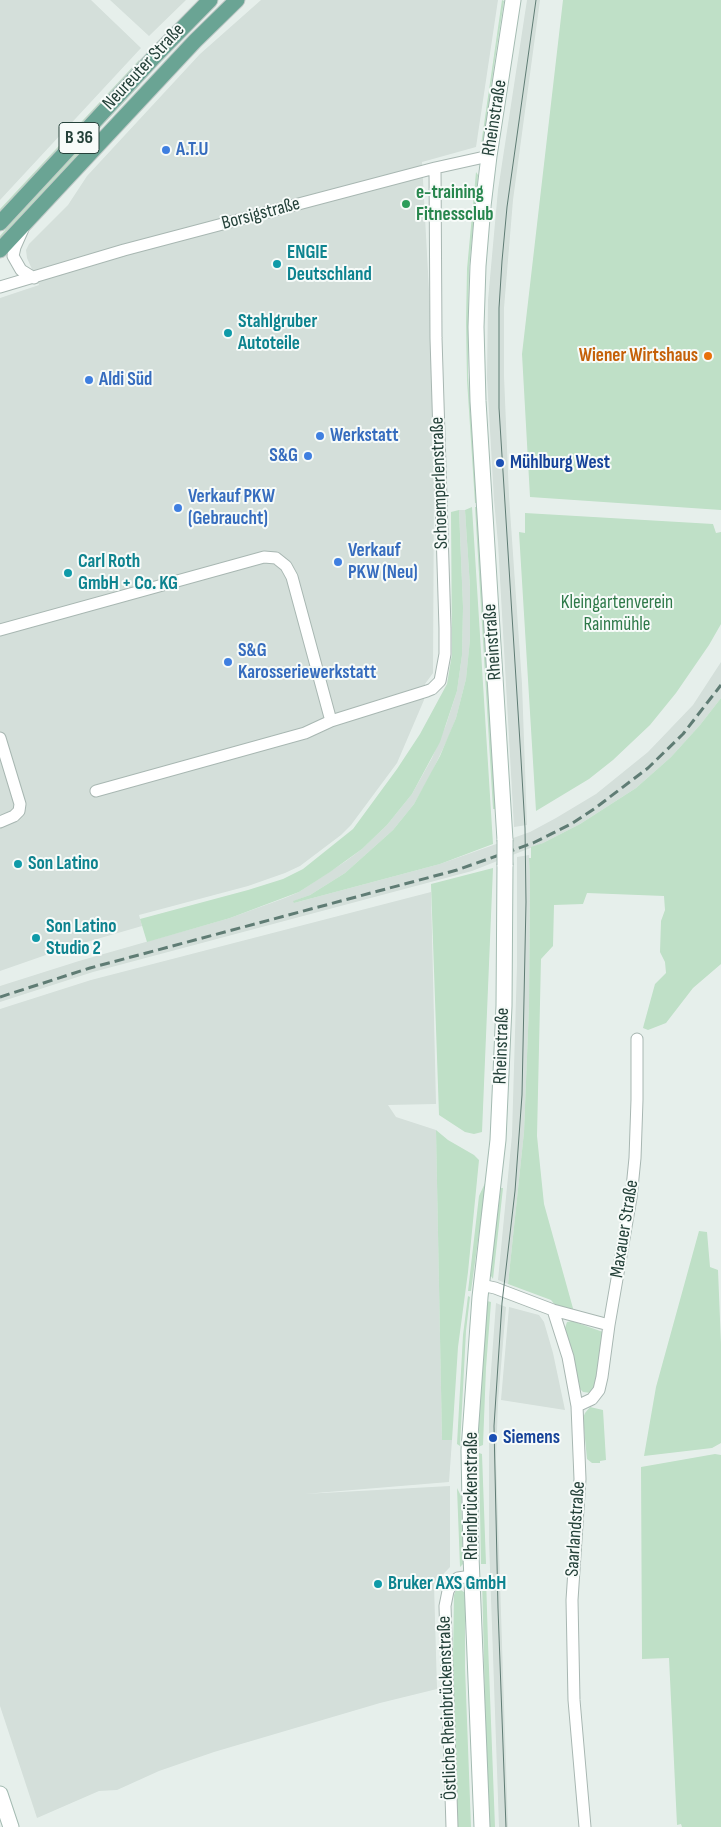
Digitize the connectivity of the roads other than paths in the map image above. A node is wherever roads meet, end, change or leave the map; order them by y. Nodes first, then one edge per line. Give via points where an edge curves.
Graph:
1 (210, 0) edge
2 (238, 0) edge
3 (513, 0) edge
4 (489, 156) junction
5 (435, 168) junction
6 (0, 223) edge
7 (24, 224) junction
8 (0, 250) edge
9 (34, 278) junction
10 (0, 287) edge
11 (0, 630) edge
12 (331, 721) junction
13 (0, 738) edge
14 (96, 791) dead end
15 (0, 822) edge
16 (637, 1039) dead end
17 (481, 1285) junction
18 (553, 1310) junction
19 (609, 1325) junction
20 (577, 1412) junction
21 (472, 1576) junction
22 (0, 1794) edge
23 (11, 1827) edge
24 (452, 1827) edge
25 (482, 1827) edge
26 (585, 1827) edge

1 - 6 main road, Neureuter Straße / B 36
2 - 7 main road, Neureuter Straße via 195,41
3 - 4 main road, Rheinstraße
4 - 5 street, Borsigstraße
4 - 17 main road, Rheinstraße, bridge via 478,266 476,327 505,864 498,1140
5 - 9 street, Borsigstraße via 124,250
5 - 12 street, Schoemperlenstraße via 436,338 445,628 441,676 427,692
7 - 8 main road, Neureuter Straße
7 - 9 street via 13,256 21,270
9 - 10 street, Borsigstraße
11 - 12 street via 264,557 276,558 286,566 292,578
12 - 14 street, Schoemperlenstraße via 305,733
13 - 15 street via 20,804 14,816
16 - 19 street, Maxauer Straße via 635,1158
17 - 18 street
17 - 21 main road, Rheinbrückenstraße via 469,1450
18 - 19 street
18 - 20 street, Saarlandstraße via 568,1357
19 - 20 street, Maxauer Straße via 599,1390
20 - 26 street, Saarlandstraße via 580,1480 572,1600 574,1700
21 - 24 street, Östliche Rheinbrückenstraße via 458,1578 454,1582 445,1606
21 - 25 main road, Rheinbrückenstraße
22 - 23 main road

